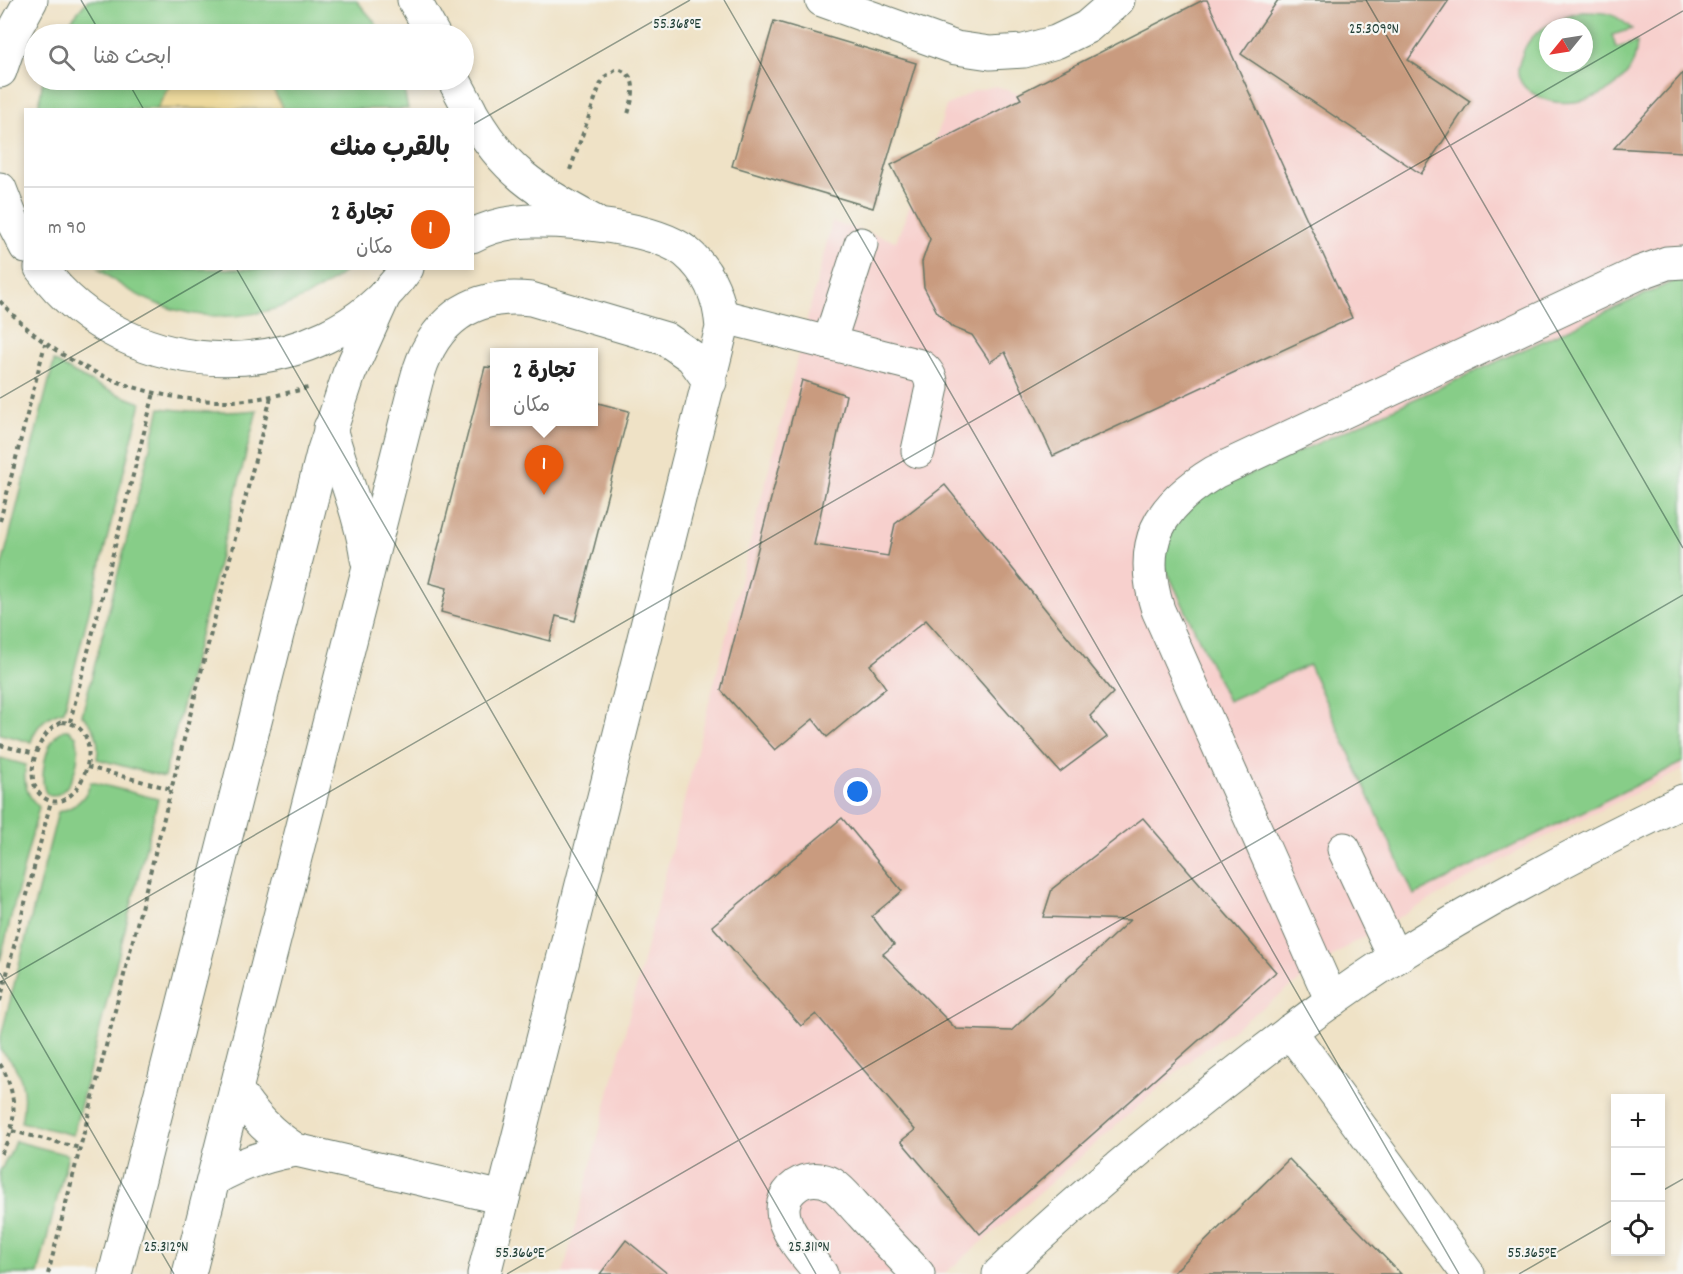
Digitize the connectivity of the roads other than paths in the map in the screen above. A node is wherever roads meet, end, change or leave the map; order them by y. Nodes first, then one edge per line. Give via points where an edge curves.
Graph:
1 (31, 0) edge
2 (822, 0) edge
3 (1118, 0) edge
4 (6, 35) edge
5 (0, 71) edge
6 (450, 90) edge
7 (459, 90) edge
8 (453, 108) edge
9 (469, 108) edge
10 (474, 118) edge
11 (0, 189) edge
12 (603, 226) junction
13 (474, 235) edge
14 (24, 243) edge
15 (861, 244) dead end
16 (1683, 262) edge
17 (43, 270) edge
18 (402, 277) edge
19 (722, 316) junction
20 (829, 343) junction
21 (710, 382) junction
22 (330, 428) junction
23 (918, 451) dead end
24 (368, 569) junction
25 (1683, 801) edge
26 (1344, 849) dead end
27 (1395, 958) junction
28 (1332, 1001) junction
29 (1290, 1031) junction
30 (236, 1089) junction
31 (296, 1150) junction
32 (214, 1179) junction
33 (503, 1198) junction
34 (115, 1274) edge
35 (189, 1274) edge
36 (484, 1274) edge
37 (821, 1274) edge
38 (918, 1274) edge
39 (999, 1274) edge
40 (1468, 1274) edge

1 - 4 street
2 - 3 street via 956,48 990,53 1024,51 1056,42 1087,27
4 - 5 street
6 - 8 street
7 - 9 street
10 - 12 street via 514,171 532,186
11 - 14 street
12 - 13 street via 530,221 494,227
12 - 19 street via 656,238 684,251 706,273
15 - 20 street
16 - 28 street via 1639,273 1215,472 1177,500 1152,540 1149,564 1158,610
17 - 18 street via 72,303 130,340 162,352 231,360 298,348 339,329 359,317
18 - 22 street via 349,374
19 - 20 street
19 - 21 street via 721,340
20 - 23 street via 926,370 932,387
21 - 24 street via 686,352 651,334 531,299 512,297 473,305 442,328 421,361
21 - 33 street
22 - 24 street via 358,514
22 - 34 street
24 - 30 street
25 - 27 street via 1526,880
26 - 27 street
27 - 28 street
28 - 29 street
29 - 39 street via 1164,1128
29 - 40 street
30 - 31 street via 262,1124
30 - 32 street
31 - 32 street via 253,1160
31 - 33 street
32 - 35 street
33 - 36 street
37 - 38 street via 783,1219 785,1199 798,1184 808,1180 837,1188

